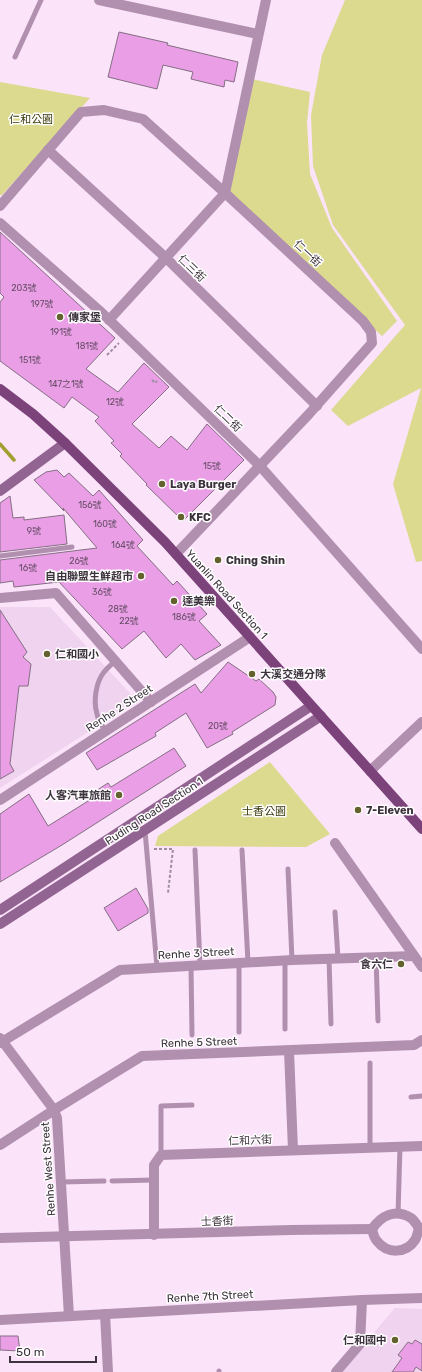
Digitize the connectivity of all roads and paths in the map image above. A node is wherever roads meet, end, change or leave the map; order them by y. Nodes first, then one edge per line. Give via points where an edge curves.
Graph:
1 (41, 0) edge
2 (98, 0) edge
3 (266, 0) edge
4 (258, 34) junction
5 (15, 57) dead end
6 (48, 150) junction
7 (225, 193) junction
8 (0, 206) edge
9 (0, 223) edge
10 (166, 258) junction
11 (109, 320) junction
12 (125, 335) junction
13 (107, 355) dead end
14 (0, 389) edge
15 (317, 406) junction
16 (65, 443) junction
17 (260, 466) junction
18 (0, 491) edge
19 (72, 547) dead end
20 (176, 554) junction
21 (0, 556) edge
22 (0, 598) edge
23 (250, 637) junction
24 (422, 648) edge
25 (115, 661) junction
26 (150, 702) junction
27 (311, 706) junction
28 (321, 716) junction
29 (422, 722) edge
30 (106, 731) junction
31 (370, 771) junction
32 (0, 800) edge
33 (422, 829) edge
34 (145, 831) junction
35 (335, 843) dead end
36 (147, 849) junction
37 (195, 850) dead end
38 (242, 850) dead end
39 (288, 869) dead end
40 (168, 893) dead end
41 (0, 910) edge
42 (335, 912) dead end
43 (0, 924) edge
44 (376, 957) junction
45 (334, 958) junction
46 (419, 959) edge
47 (288, 960) junction
48 (243, 963) junction
49 (196, 965) junction
50 (157, 967) junction
51 (378, 1021) dead end
52 (331, 1024) dead end
53 (285, 1029) dead end
54 (239, 1032) dead end
55 (192, 1034) dead end
56 (422, 1040) edge
57 (1, 1041) edge
58 (290, 1051) junction
59 (370, 1063) dead end
60 (422, 1096) edge
61 (411, 1097) dead end
62 (192, 1105) dead end
63 (54, 1110) junction
64 (0, 1145) edge
65 (422, 1146) edge
66 (400, 1147) junction
67 (370, 1148) junction
68 (293, 1150) junction
69 (161, 1155) junction
70 (154, 1180) junction
71 (104, 1181) dead end
72 (112, 1181) dead end
73 (62, 1182) junction
74 (398, 1214) junction
75 (421, 1228) edge
76 (372, 1230) junction
77 (154, 1235) junction
78 (64, 1236) junction
79 (0, 1238) edge
80 (422, 1298) edge
81 (362, 1300) junction
82 (105, 1314) junction
83 (69, 1316) junction
84 (0, 1320) edge
85 (108, 1372) edge
86 (336, 1372) edge

1 - 5 lane
2 - 4 street
3 - 4 street
4 - 7 street
6 - 7 street, 仁一街 via 81,112 104,110 143,119
6 - 8 street, 仁一街
6 - 10 street, 仁三街
7 - 10 street
7 - 15 street, 仁一街 via 363,321 371,332 372,343
9 - 11 street, 仁二街
10 - 11 street
10 - 15 street, 仁三街
11 - 12 street, 仁二街
12 - 13 path
12 - 17 street, 仁二街
14 - 16 main road, Yuanlin Road Section 1
15 - 17 street, 仁一街
16 - 18 street
16 - 20 main road, Yuanlin Road Section 1
17 - 20 street, 仁一街
17 - 24 street, 仁二街
19 - 21 lane
20 - 23 main road, Yuanlin Road Section 1
22 - 25 street via 56,593
23 - 26 street, Renhe 2 Street
23 - 27 main road, Yuanlin Road Section 1
25 - 26 street
25 - 30 lane via 104,671 96,692 96,714
26 - 30 street, Renhe 2 Street
27 - 28 main road, Yuanlin Road Section 1
27 - 41 street, Puding Road Section 1
28 - 31 main road, Yuanlin Road Section 1
28 - 34 street, Puding Road Section 1
29 - 31 street
30 - 32 street, Renhe 2 Street
31 - 33 main road, Yuanlin Road Section 1
34 - 36 lane
34 - 43 street, Puding Road Section 1
35 - 46 street
36 - 40 path via 173,849
36 - 50 lane
37 - 49 lane
38 - 48 lane
39 - 47 lane
42 - 45 lane
44 - 45 street, Renhe 3 Street
44 - 46 street, Renhe 3 Street
44 - 51 lane
45 - 47 street, Renhe 3 Street
45 - 52 lane
47 - 48 street, Renhe 3 Street
47 - 53 lane
48 - 49 street, Renhe 3 Street
48 - 54 lane
49 - 50 street, Renhe 3 Street
49 - 55 lane
50 - 57 street, Renhe 3 Street via 120,970
56 - 58 street, Renhe 5 Street via 414,1045
57 - 63 street, Renhe West Street
58 - 63 street, Renhe 5 Street via 142,1056
58 - 68 street
59 - 67 lane
60 - 61 lane
62 - 69 lane via 161,1106
63 - 64 street, Renhe 5 Street
63 - 73 street, Renhe West Street via 57,1118
65 - 66 street, 仁和六街
66 - 67 street, 仁和六街
66 - 74 lane
67 - 68 street, 仁和六街
68 - 69 street, 仁和六街
69 - 70 street via 154,1165
70 - 72 lane
70 - 77 street
71 - 73 lane
73 - 78 street, Renhe West Street
74 - 75 street via 411,1218
74 - 76 street via 378,1220
75 - 76 street via 416,1240 408,1248 396,1251 380,1245
76 - 77 street, 士香街
77 - 78 street, 士香街
78 - 79 street, 士香街
78 - 83 street, Renhe West Street
80 - 81 street, Renhe 7th Street
81 - 82 street, Renhe 7th Street
81 - 86 street via 360,1344
82 - 83 street, Renhe 7th Street
82 - 85 street
83 - 84 street, Renhe 7th Street

